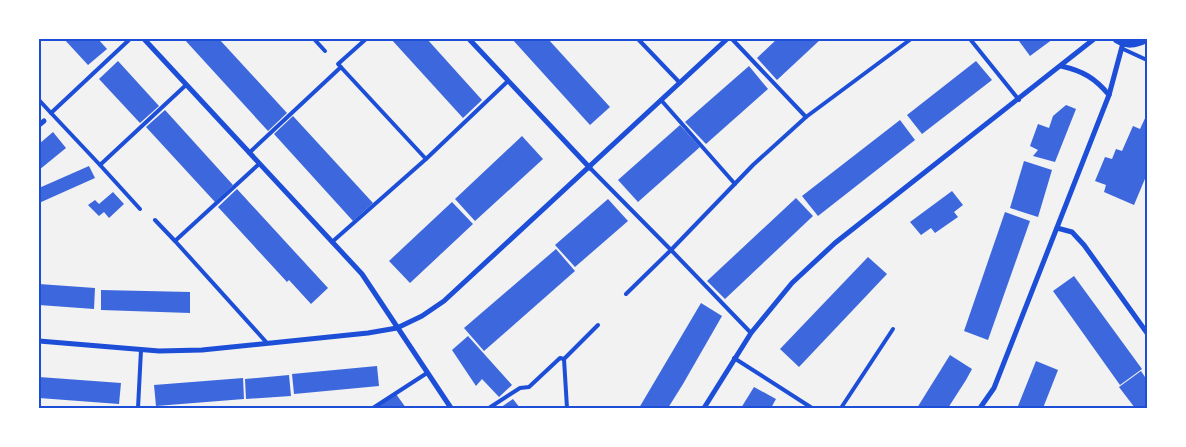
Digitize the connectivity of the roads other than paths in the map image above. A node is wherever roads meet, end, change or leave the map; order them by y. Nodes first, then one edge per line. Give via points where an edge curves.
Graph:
1 (130, 39) edge
2 (144, 39) edge
3 (314, 39) edge
4 (366, 39) edge
5 (469, 39) edge
6 (638, 39) edge
7 (727, 39) edge
8 (732, 39) edge
9 (910, 39) edge
10 (970, 39) edge
11 (1094, 39) edge
12 (1145, 39) edge
13 (1121, 43) edge
14 (325, 51) dead end
15 (1147, 60) edge
16 (1061, 66) junction
17 (341, 67) junction
18 (508, 81) junction
19 (680, 83) junction
20 (186, 85) junction
21 (1109, 95) junction
22 (39, 100) edge
23 (661, 100) junction
24 (1018, 100) junction
25 (51, 113) junction
26 (806, 117) junction
27 (44, 121) dead end
28 (39, 126) edge
29 (249, 153) junction
30 (426, 159) junction
31 (260, 164) junction
32 (100, 165) junction
33 (590, 168) junction
34 (735, 184) junction
35 (140, 209) dead end
36 (155, 220) dead end
37 (1057, 228) junction
38 (174, 241) junction
39 (332, 242) junction
40 (672, 250) junction
41 (626, 294) dead end
42 (598, 325) dead end
43 (397, 328) junction
44 (893, 330) dead end
45 (751, 333) junction
46 (1147, 333) edge
47 (39, 342) edge
48 (267, 343) junction
49 (141, 350) junction
50 (734, 358) junction
51 (564, 359) junction
52 (427, 373) junction
53 (138, 408) edge
54 (373, 408) edge
55 (451, 408) edge
56 (489, 408) edge
57 (567, 408) edge
58 (704, 408) edge
59 (812, 408) edge
60 (841, 408) edge
61 (980, 408) edge

1 - 25 lane
2 - 20 street
3 - 14 lane
4 - 17 lane via 338,64
5 - 18 street
6 - 19 lane
7 - 19 street
8 - 26 lane
9 - 26 lane
10 - 24 lane
11 - 16 street
12 - 13 street via 1132,44
13 - 15 lane
13 - 21 street
16 - 21 street via 1088,74
16 - 24 street
17 - 29 lane
17 - 30 lane
18 - 30 lane
18 - 33 street
19 - 23 street
20 - 29 street
20 - 32 lane
21 - 37 street
22 - 25 lane
23 - 33 street
23 - 34 lane
24 - 45 street via 835,243 792,283
25 - 32 lane
26 - 34 lane
27 - 28 street
29 - 31 street
30 - 39 lane
31 - 38 lane
31 - 39 street
32 - 35 lane
33 - 40 lane
33 - 43 street via 444,301
34 - 40 lane
36 - 38 lane
37 - 46 street via 1072,232 1084,245
37 - 61 street via 994,388
38 - 48 lane
39 - 43 street via 362,274
40 - 41 lane
40 - 45 lane
42 - 51 lane
43 - 48 street
43 - 52 street
44 - 60 lane
45 - 50 street
47 - 49 street
48 - 49 street via 202,350
49 - 53 lane
50 - 58 street
50 - 59 lane
51 - 56 lane via 560,358 529,387 520,388
51 - 57 lane
52 - 54 lane
52 - 55 street

